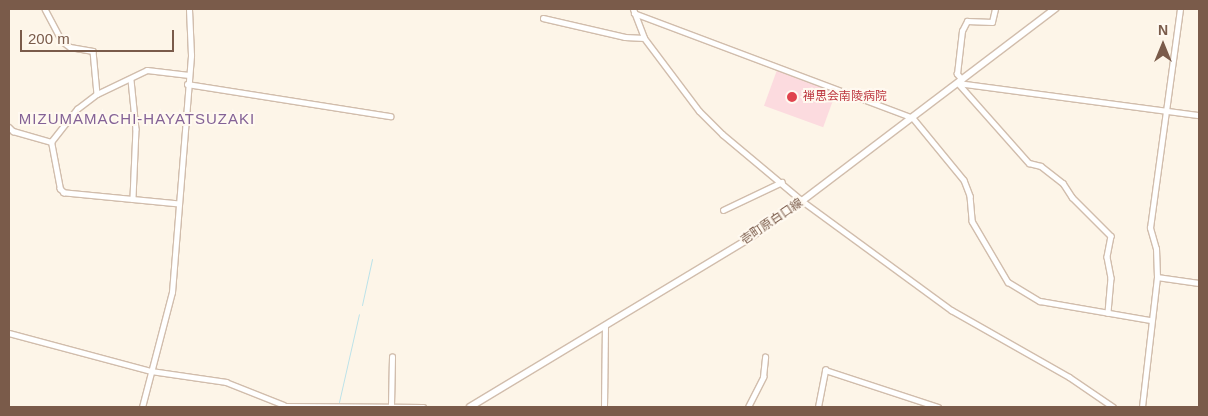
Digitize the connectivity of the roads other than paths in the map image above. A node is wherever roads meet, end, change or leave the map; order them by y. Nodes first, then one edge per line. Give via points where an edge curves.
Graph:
1 (45, 9) edge
2 (190, 9) edge
3 (995, 9) edge
4 (1055, 9) edge
5 (1180, 9) edge
6 (633, 11) edge
7 (542, 18) dead end
8 (644, 38) junction
9 (189, 75) junction
10 (131, 80) junction
11 (960, 82) junction
12 (187, 84) junction
13 (97, 94) junction
14 (1167, 111) junction
15 (1199, 115) edge
16 (390, 116) dead end
17 (913, 118) junction
18 (9, 127) edge
19 (51, 142) junction
20 (782, 182) junction
21 (133, 199) junction
22 (802, 201) junction
23 (179, 204) junction
24 (723, 210) dead end
25 (1157, 277) junction
26 (1199, 283) edge
27 (1108, 313) junction
28 (1150, 320) junction
29 (605, 326) junction
30 (9, 333) edge
31 (392, 357) dead end
32 (765, 357) dead end
33 (151, 371) junction
34 (391, 405) junction
35 (283, 406) edge
36 (142, 407) edge
37 (423, 407) edge
38 (470, 407) edge
39 (604, 407) edge
40 (748, 407) edge
41 (818, 407) edge
42 (938, 407) edge
43 (1113, 407) edge
44 (1142, 407) edge

1 - 13 street via 62,41 70,47 93,51
2 - 9 street
3 - 11 street via 992,22 967,21 962,31 957,74
4 - 11 main road, 壱町原白口線
5 - 14 street
6 - 8 street
6 - 17 street
7 - 8 street via 625,37
8 - 20 street via 700,111 722,134
9 - 10 street via 147,70
9 - 12 street
10 - 13 street
10 - 21 street via 136,128
11 - 14 street
11 - 17 main road, 壱町原白口線
11 - 27 street via 1029,163 1041,166 1063,183 1072,197 1111,236 1107,257 1111,278
12 - 16 street
12 - 23 street
13 - 19 street via 77,109
14 - 15 street
14 - 25 street via 1150,228 1156,249
17 - 22 main road, 壱町原白口線
17 - 27 street via 964,180 970,196 972,221 1008,282 1040,301
18 - 19 street
19 - 21 street via 60,189 64,193
20 - 22 street
20 - 24 street
21 - 23 street
22 - 29 main road, 壱町原白口線 via 747,240
22 - 43 street via 951,310 1069,377
23 - 33 street via 172,292
25 - 26 street
25 - 28 street
27 - 28 street
28 - 44 street
29 - 38 main road, 壱町原白口線
29 - 39 street
30 - 33 street
31 - 34 street
32 - 40 street via 763,377
33 - 35 street via 226,382
33 - 36 street
34 - 35 street
34 - 37 street
41 - 42 street via 825,370

